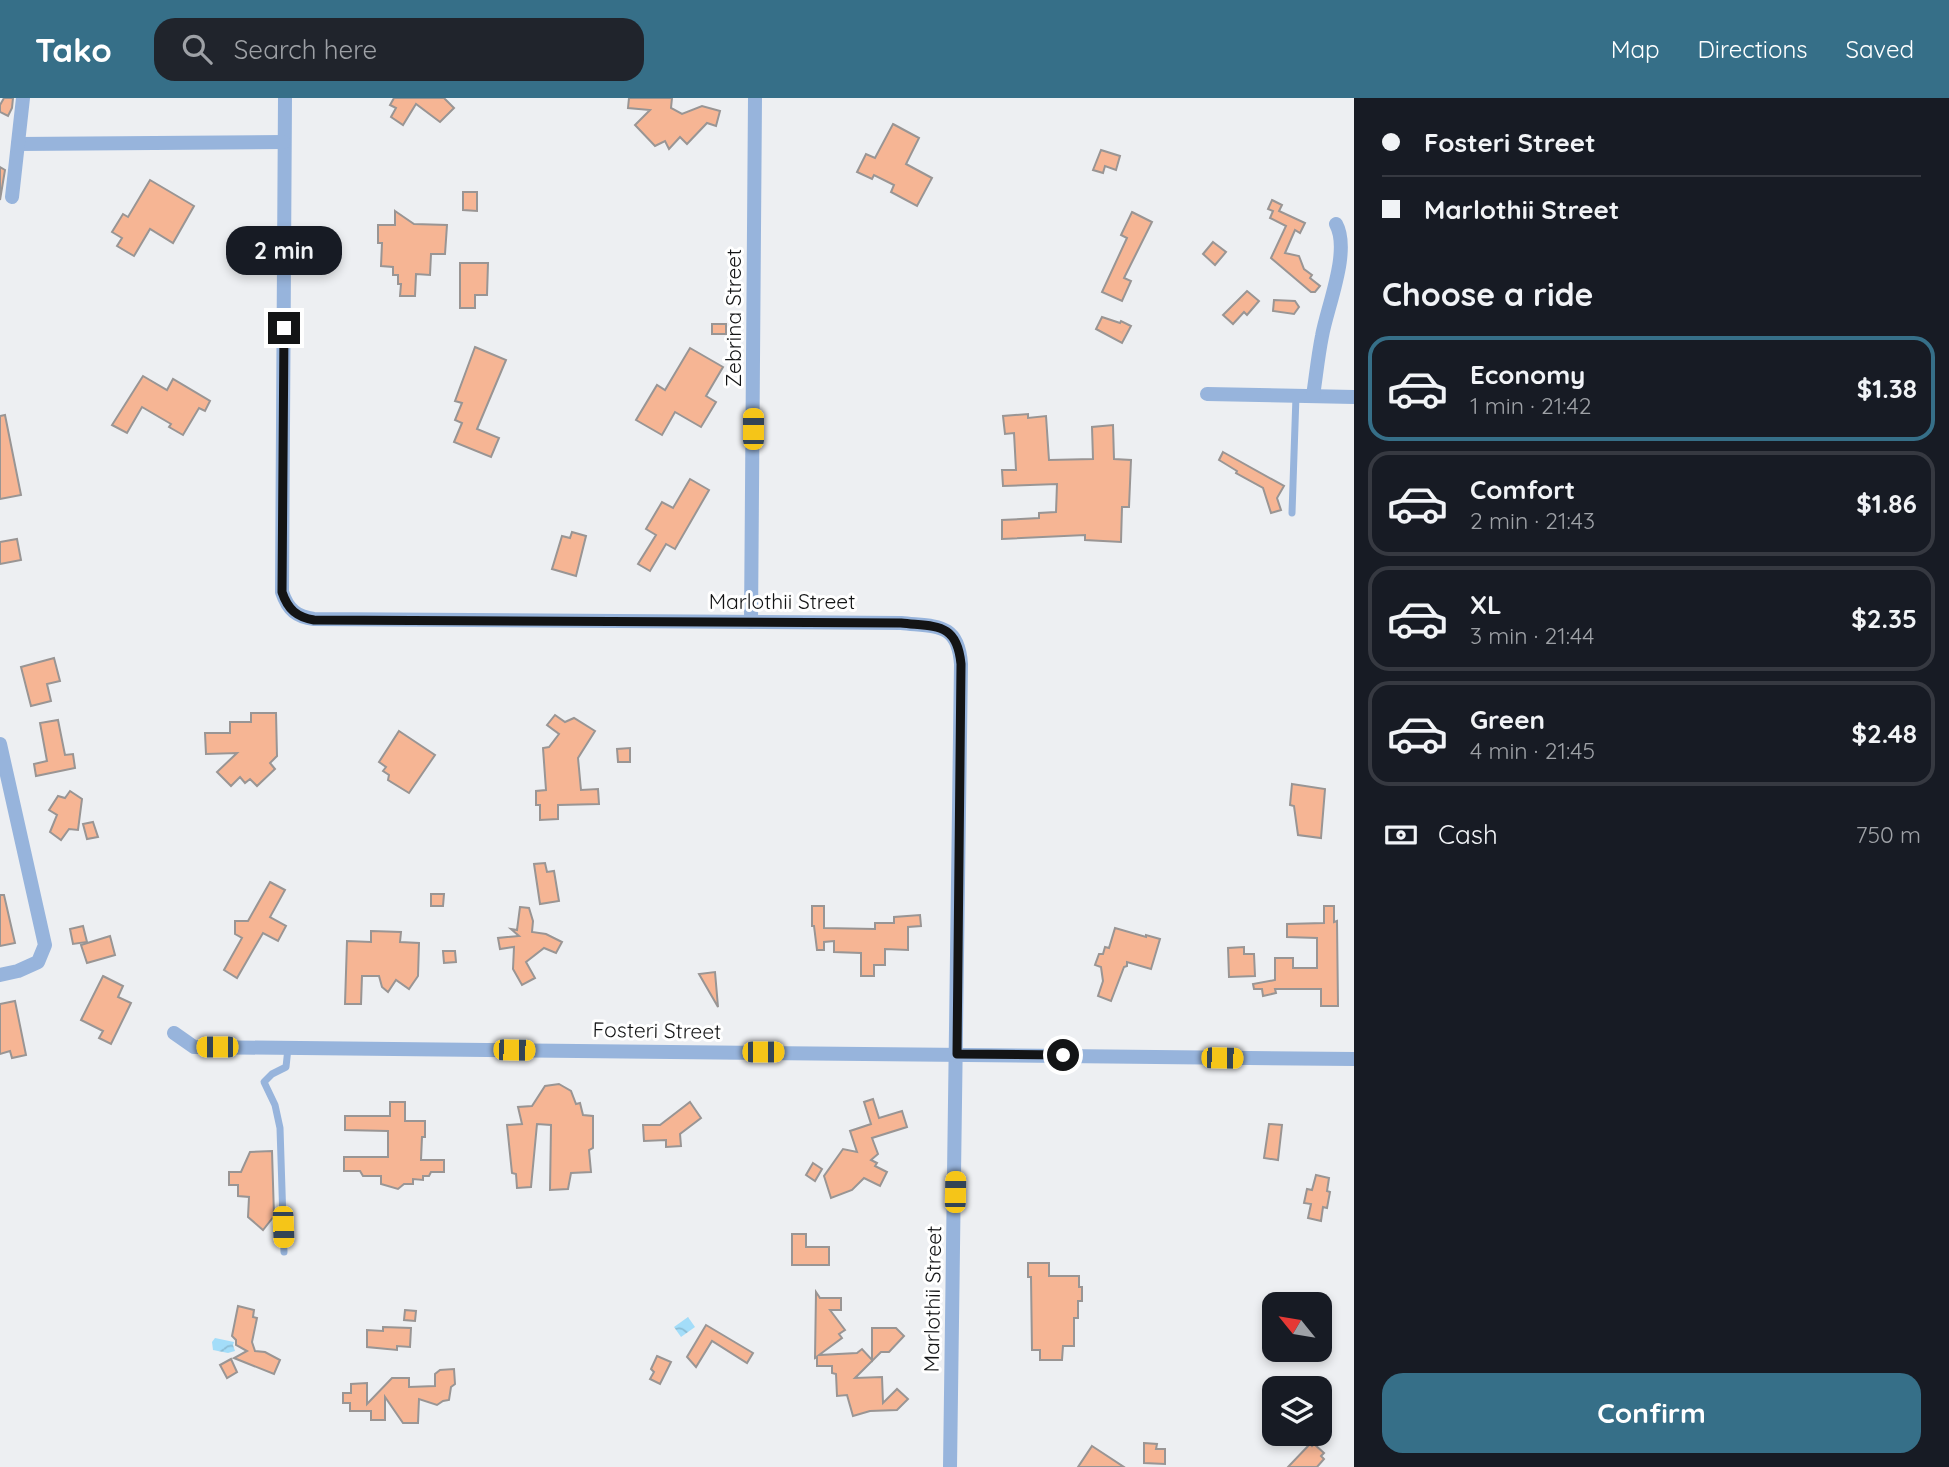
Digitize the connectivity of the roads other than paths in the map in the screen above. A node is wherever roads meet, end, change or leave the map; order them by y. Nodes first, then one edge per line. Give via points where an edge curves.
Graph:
1 (23, 98) edge
2 (285, 98) edge
3 (755, 98) edge
4 (284, 142) junction
5 (18, 144) junction
6 (12, 197) dead end
7 (1336, 224) dead end
8 (1207, 394) dead end
9 (1296, 396) junction
10 (1313, 396) junction
11 (1354, 397) edge
12 (1292, 513) dead end
13 (751, 622) junction
14 (0, 744) edge
15 (3, 775) edge
16 (0, 975) edge
17 (174, 1033) dead end
18 (288, 1048) junction
19 (957, 1054) junction
20 (1354, 1059) edge
21 (284, 1252) dead end
22 (950, 1467) edge

1 - 5 street
2 - 4 street, Marlothii Street
3 - 13 street, Zebrina Street
4 - 5 street
4 - 13 street, Marlothii Street via 282,592 293,611 314,620
5 - 6 street
7 - 10 street via 1342,242
8 - 9 street
9 - 10 street
9 - 12 lane
10 - 11 street
13 - 19 street, Marlothii Street via 901,623 943,628 958,642
14 - 15 street
15 - 16 street via 45,945 38,962
17 - 18 street, Fosteri Street via 194,1047
18 - 19 street, Fosteri Street
18 - 21 lane via 286,1067 264,1082 280,1128
19 - 20 street, Fosteri Street
19 - 22 street, Marlothii Street

